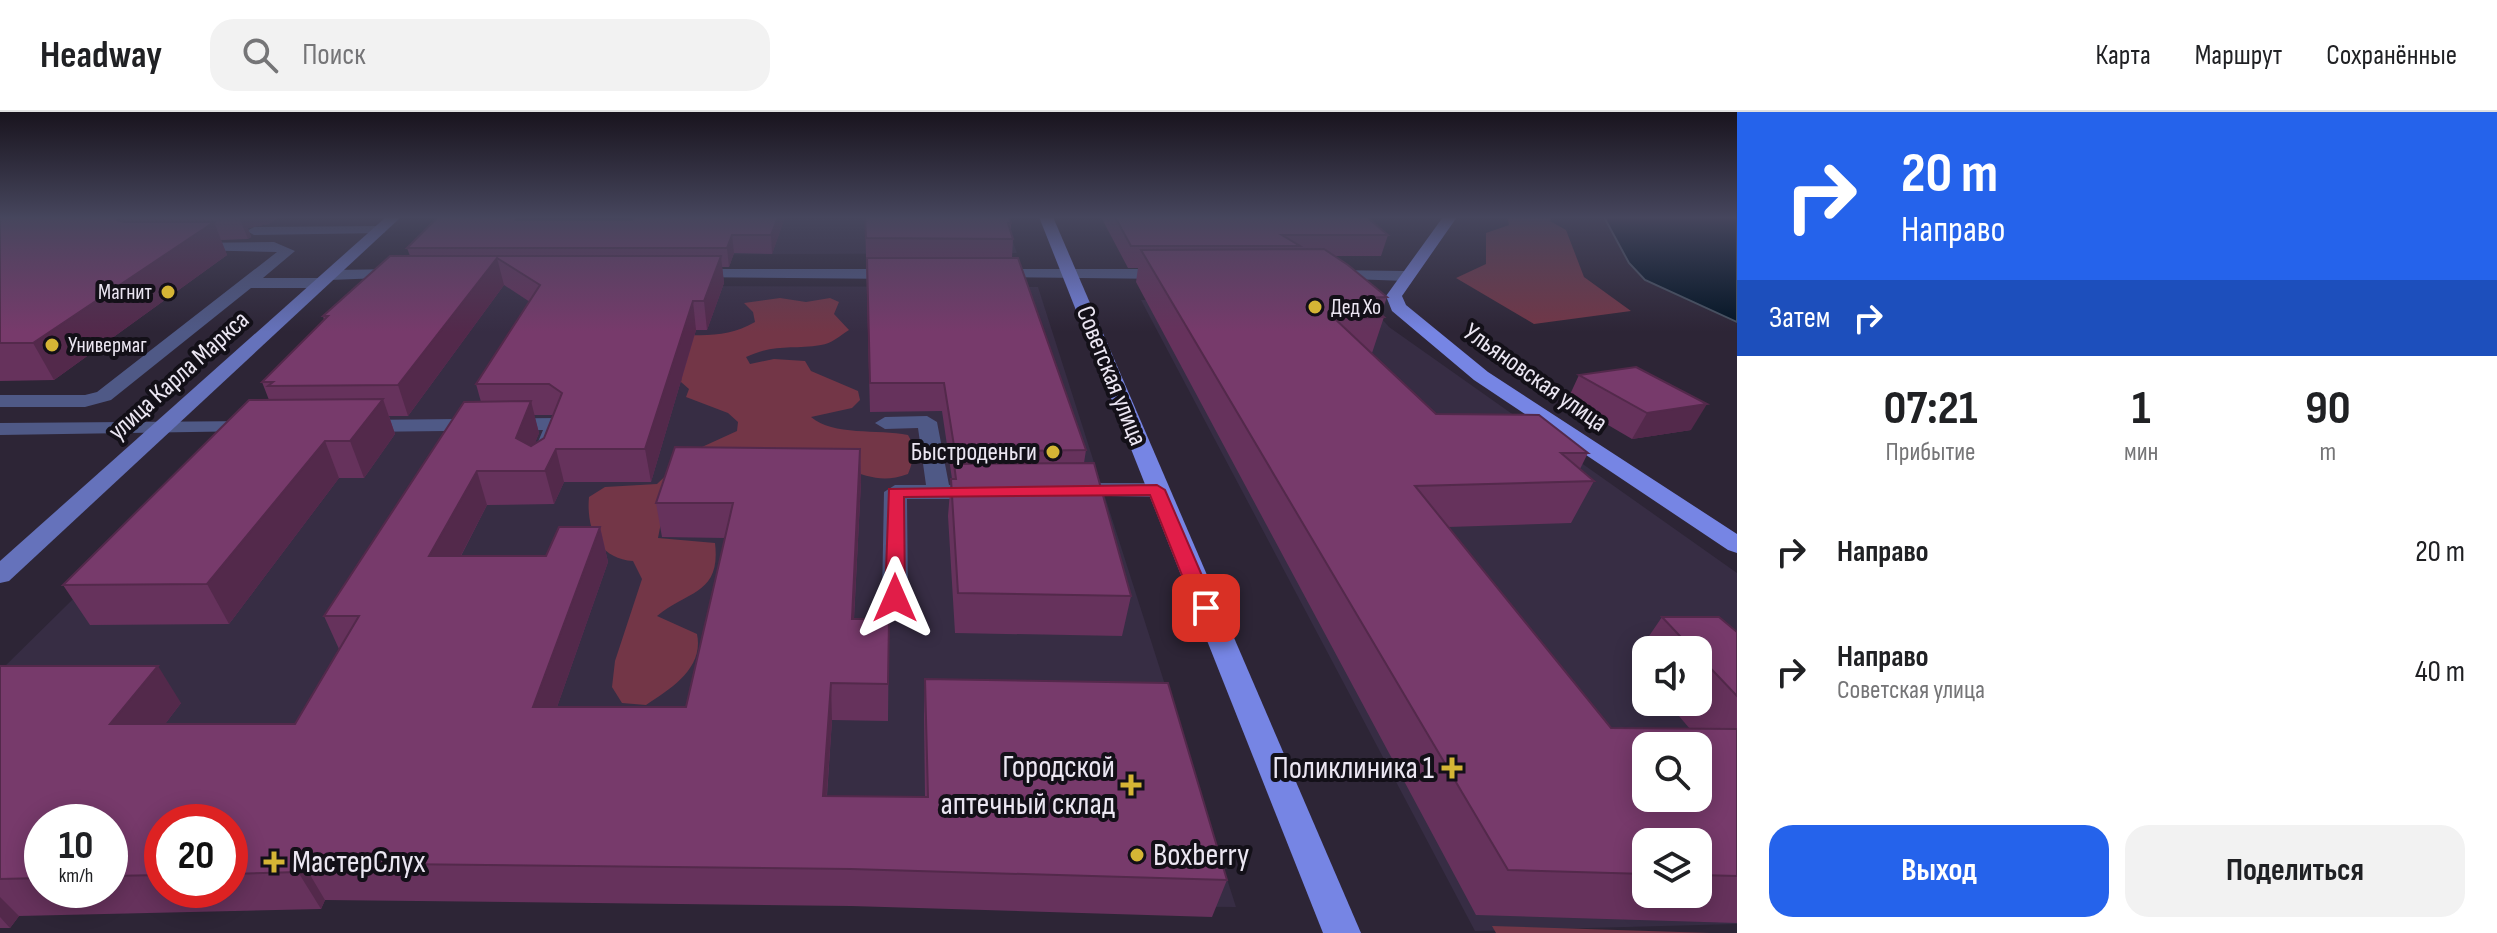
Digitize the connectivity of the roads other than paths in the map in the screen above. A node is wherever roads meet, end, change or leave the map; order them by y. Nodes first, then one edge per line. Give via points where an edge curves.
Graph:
1 (283, 255) edge
2 (352, 255) edge
3 (1062, 255) edge
4 (1421, 255) edge
5 (423, 274) edge
6 (676, 274) edge
7 (914, 274) edge
8 (977, 274) edge
9 (1070, 274) junction
10 (1182, 274) edge
11 (1310, 275) edge
12 (1406, 276) junction
13 (325, 279) junction
14 (248, 283) junction
15 (0, 401) edge
16 (885, 423) dead end
17 (284, 427) edge
18 (332, 427) edge
19 (162, 428) junction
20 (0, 429) edge
21 (538, 470) edge
22 (1157, 490) junction
23 (1001, 491) edge
24 (1047, 491) edge
25 (939, 492) junction
26 (1737, 545) edge
27 (0, 575) edge
28 (895, 598) dead end
29 (1342, 933) edge

1 - 14 street
2 - 13 street, улица Карла Маркса
3 - 9 main road, Советская улица
4 - 12 main road, Ульяновская улица
5 - 13 street
6 - 7 street
8 - 9 street
9 - 10 street
9 - 22 main road, Советская улица
11 - 12 street
12 - 26 main road, Ульяновская улица via 1394,296 1414,323 1481,376
13 - 14 street
13 - 19 street, улица Карла Маркса
14 - 15 street via 104,396 85,401
16 - 25 street via 927,422
17 - 19 street
18 - 21 street via 556,424
19 - 20 street
19 - 27 street, улица Карла Маркса
22 - 24 street
22 - 29 main road, Советская улица
23 - 25 street
25 - 28 street via 895,492

